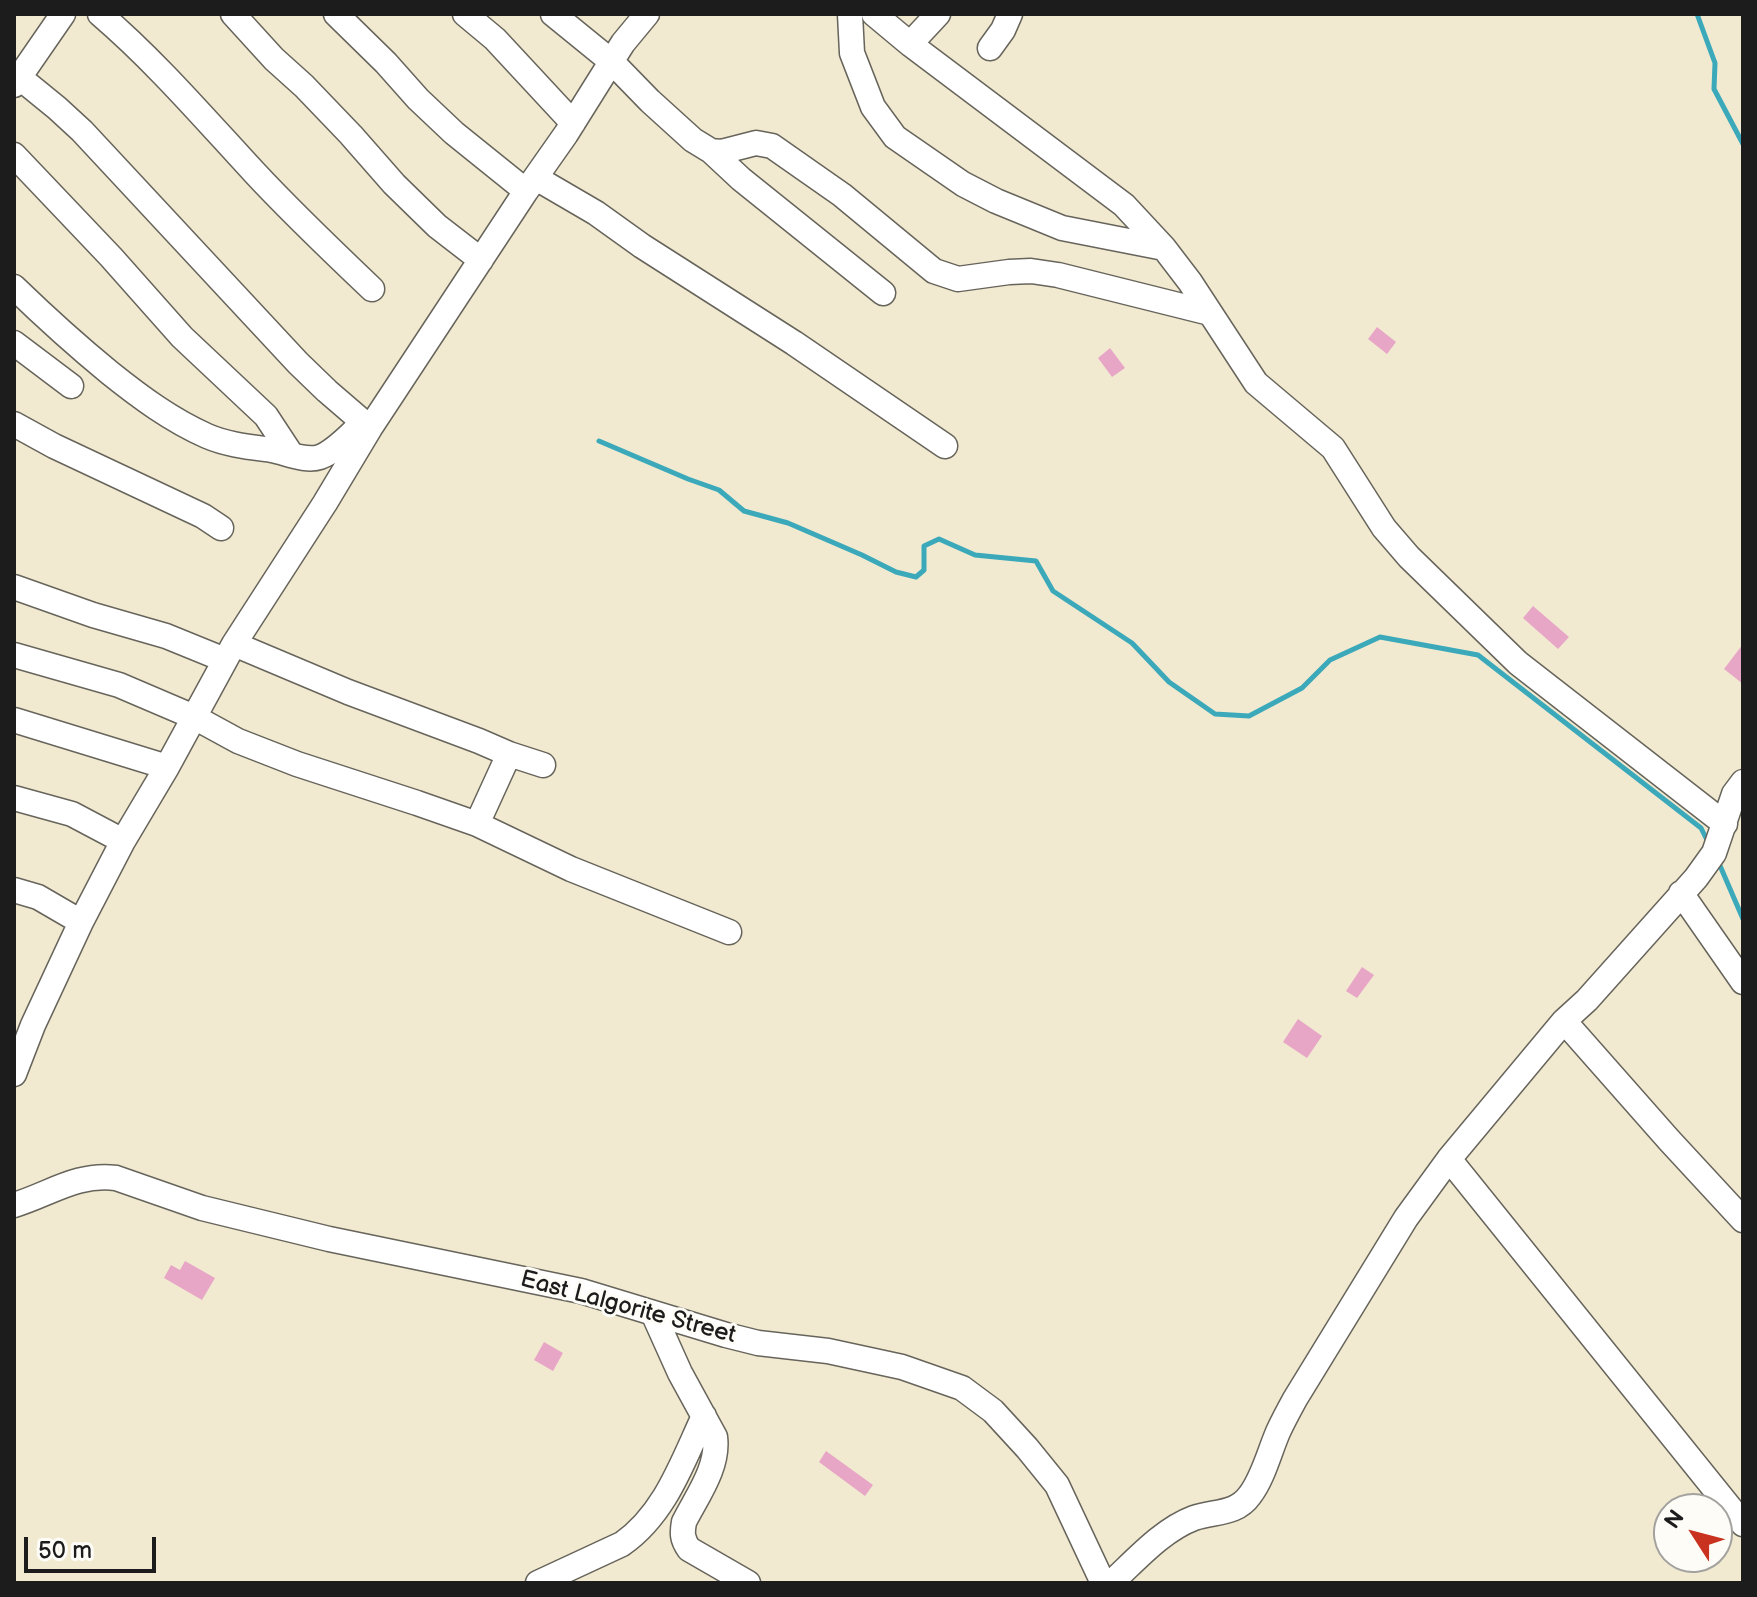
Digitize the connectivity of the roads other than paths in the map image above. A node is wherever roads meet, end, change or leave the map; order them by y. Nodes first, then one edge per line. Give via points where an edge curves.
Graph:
1 (63, 14) edge
2 (100, 14) edge
3 (233, 14) edge
4 (336, 14) edge
5 (465, 14) edge
6 (553, 14) edge
7 (647, 14) edge
8 (850, 14) edge
9 (874, 14) edge
10 (938, 14) edge
11 (1010, 14) edge
12 (910, 44) junction
13 (990, 48) dead end
14 (612, 62) junction
15 (16, 78) edge
16 (573, 123) junction
17 (711, 151) junction
18 (14, 155) edge
19 (531, 184) junction
20 (1164, 248) junction
21 (481, 260) junction
22 (14, 287) edge
23 (372, 289) dead end
24 (883, 293) dead end
25 (1210, 313) junction
26 (14, 343) edge
27 (71, 386) dead end
28 (14, 424) edge
29 (366, 425) junction
30 (945, 446) dead end
31 (291, 454) junction
32 (221, 528) dead end
33 (14, 587) edge
34 (229, 652) junction
35 (14, 655) edge
36 (194, 717) junction
37 (14, 720) edge
38 (509, 754) junction
39 (543, 765) dead end
40 (167, 767) junction
41 (1743, 782) edge
42 (14, 798) edge
43 (477, 824) junction
44 (1725, 824) junction
45 (123, 841) junction
46 (14, 890) edge
47 (1681, 893) junction
48 (81, 922) junction
49 (729, 932) dead end
50 (1743, 982) edge
51 (1564, 1021) junction
52 (23, 1022) edge
53 (14, 1074) edge
54 (1449, 1159) junction
55 (14, 1205) edge
56 (1743, 1220) edge
57 (653, 1313) junction
58 (704, 1416) junction
59 (1743, 1524) edge
60 (538, 1583) edge
61 (748, 1583) edge
62 (1103, 1583) edge
63 (1111, 1583) edge

1 - 15 street
2 - 23 street
3 - 21 street via 394,184
4 - 19 street via 486,160
5 - 16 street
6 - 14 street
7 - 14 street
8 - 20 street via 852,53 873,107 895,137 963,184 1049,223
9 - 12 street
10 - 12 street
11 - 13 street
12 - 20 street via 1124,205
14 - 16 street
14 - 17 street
15 - 29 street via 82,131 289,354
16 - 19 street
17 - 24 street
17 - 25 street via 756,143 772,146 948,277 1031,271
18 - 31 street via 182,337 266,416
19 - 21 street
19 - 30 street via 596,213
20 - 25 street
21 - 29 street
22 - 31 street via 79,348 174,420 210,437
25 - 44 street via 1256,383 1333,448 1409,557 1518,663
26 - 27 street
28 - 32 street
29 - 31 street via 321,457
29 - 34 street via 325,503
33 - 34 street
34 - 36 street
34 - 38 street
35 - 36 street via 119,685
36 - 40 street
36 - 43 street via 297,764
37 - 40 street
38 - 39 street
38 - 43 street
40 - 45 street
41 - 44 street
42 - 45 street via 72,814
43 - 49 street via 571,869
44 - 47 street via 1714,853
45 - 48 street
46 - 48 street via 38,897
47 - 50 street
47 - 51 street
48 - 52 street
51 - 54 street
51 - 56 street
52 - 53 street
54 - 59 street
54 - 63 street via 1406,1218 1295,1399 1250,1495 1237,1507 1191,1519 1172,1530
55 - 57 street, East Lalgorite Street via 80,1179 116,1178 202,1208 581,1291
57 - 58 street
57 - 62 street, East Lalgorite Street via 758,1343 902,1367 962,1388 993,1411 1057,1485
58 - 60 street via 656,1512 634,1536
58 - 61 street via 717,1449 684,1522 684,1541

